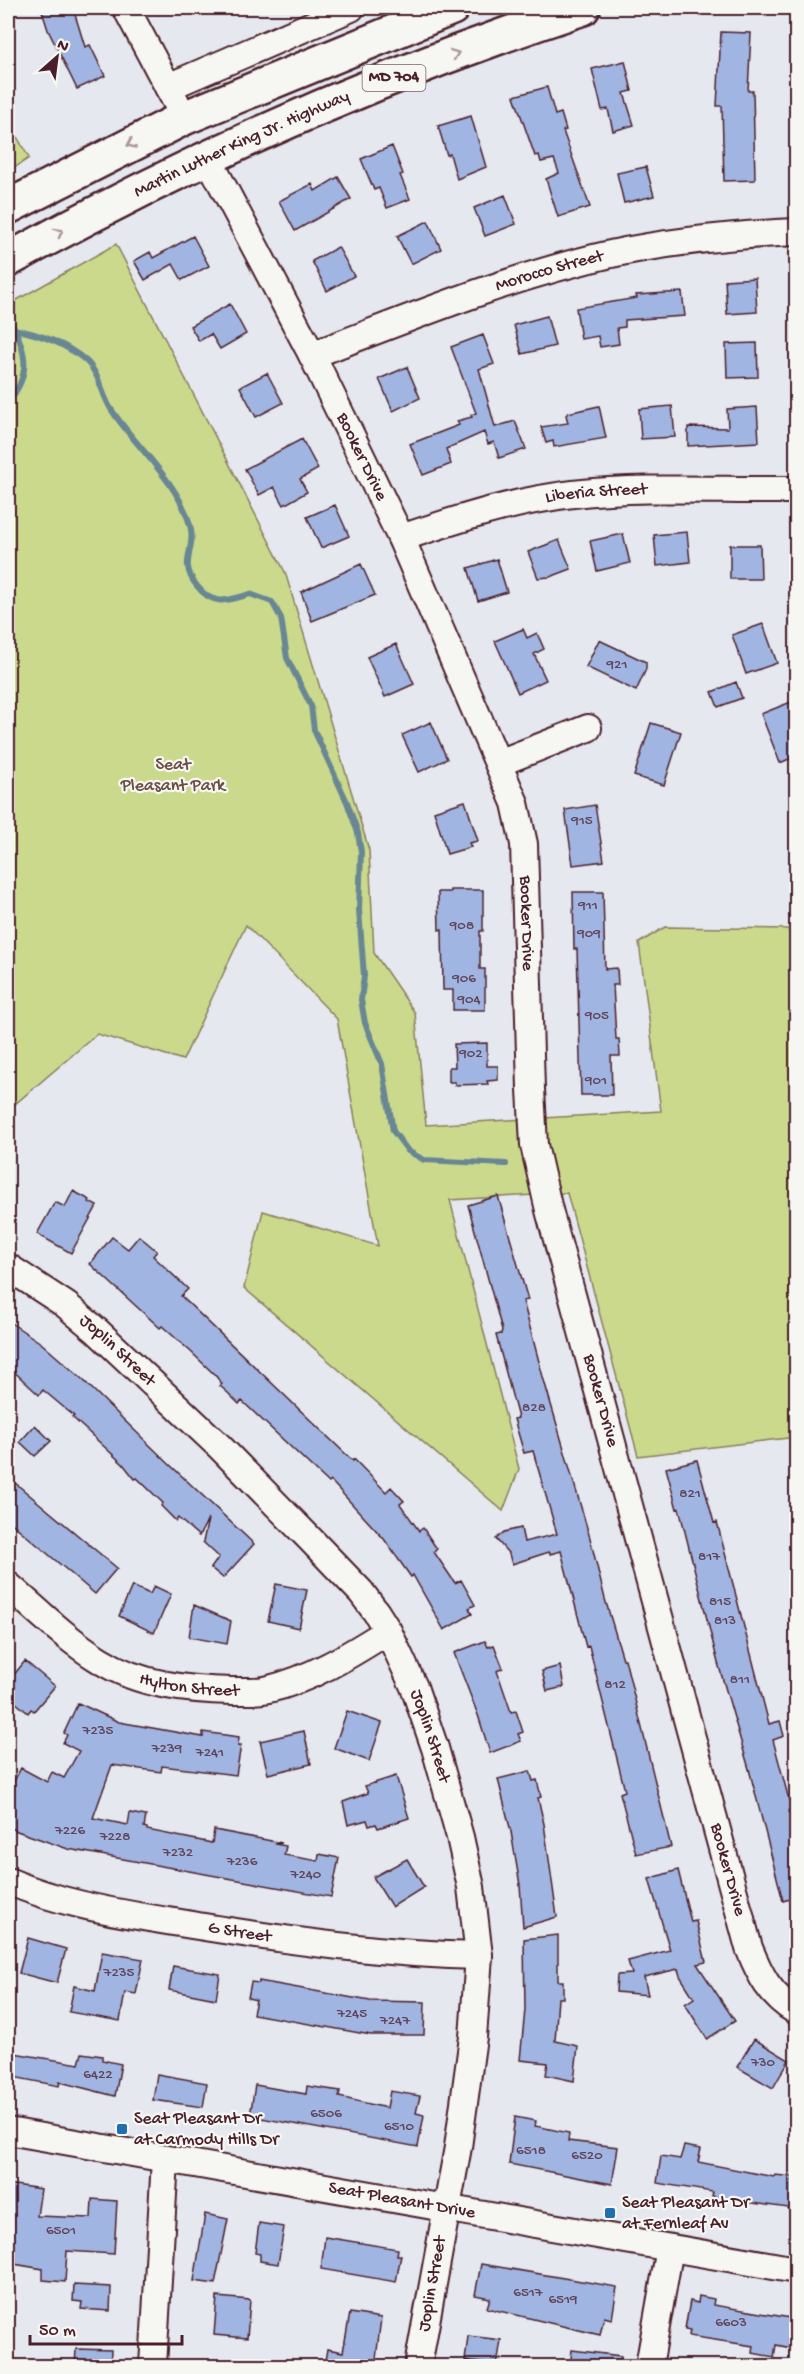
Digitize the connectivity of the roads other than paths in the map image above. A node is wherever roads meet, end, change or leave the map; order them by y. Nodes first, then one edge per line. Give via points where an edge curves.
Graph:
1 (126, 8) edge
2 (351, 8) edge
3 (452, 8) edge
4 (583, 8) edge
5 (409, 25) junction
6 (168, 87) junction
7 (184, 118) junction
8 (208, 158) junction
9 (8, 207) edge
10 (796, 232) edge
11 (8, 235) edge
12 (8, 260) edge
13 (312, 355) junction
14 (796, 489) edge
15 (401, 538) junction
16 (588, 728) dead end
17 (499, 763) junction
18 (8, 1267) edge
19 (8, 1584) edge
20 (388, 1630) junction
21 (8, 1881) edge
22 (479, 1956) junction
23 (796, 2011) edge
24 (8, 2131) edge
25 (165, 2160) junction
26 (446, 2209) junction
27 (670, 2248) junction
28 (796, 2270) edge
29 (153, 2367) edge
30 (418, 2367) edge
31 (649, 2367) edge

1 - 6 street
2 - 6 street
3 - 5 main road, MD 704
8 -> 4 main road, Martin Luther King Jr. Highway / MD 704 via 369,88
5 - 7 main road, MD 704
5 - 8 main road via 401,37 374,54 211,126 205,134
6 - 7 street
7 -> 9 main road, MD 704
7 - 11 main road via 178,138 163,153
12 -> 8 main road, Martin Luther King Jr. Highway / MD 704 via 68,226
8 - 13 street, Booker Drive
10 - 13 street, Morocco Street via 691,241 600,257 488,289
13 - 15 street, Booker Drive
14 - 15 street, Liberia Street via 660,488 573,494 504,506
15 - 17 street, Booker Drive
16 - 17 street
17 - 23 street, Booker Drive via 515,803 524,844 534,1145 549,1210 749,1948 771,1992
18 - 20 street, Joplin Street via 66,1305 219,1446 360,1592
19 - 20 street, Hylton Street via 67,1636 105,1663 147,1681 189,1688 268,1690 333,1664
20 - 22 street, Joplin Street via 414,1687 446,1786 471,1887
21 - 22 street, G Street via 66,1902 242,1933 336,1947
22 - 26 street, Joplin Street via 473,2037
24 - 25 street, Seat Pleasant Drive
25 - 26 street, Seat Pleasant Drive
25 - 29 street
26 - 27 street, Seat Pleasant Drive
26 - 30 street, Joplin Street
27 - 28 street, Seat Pleasant Drive
27 - 31 street

